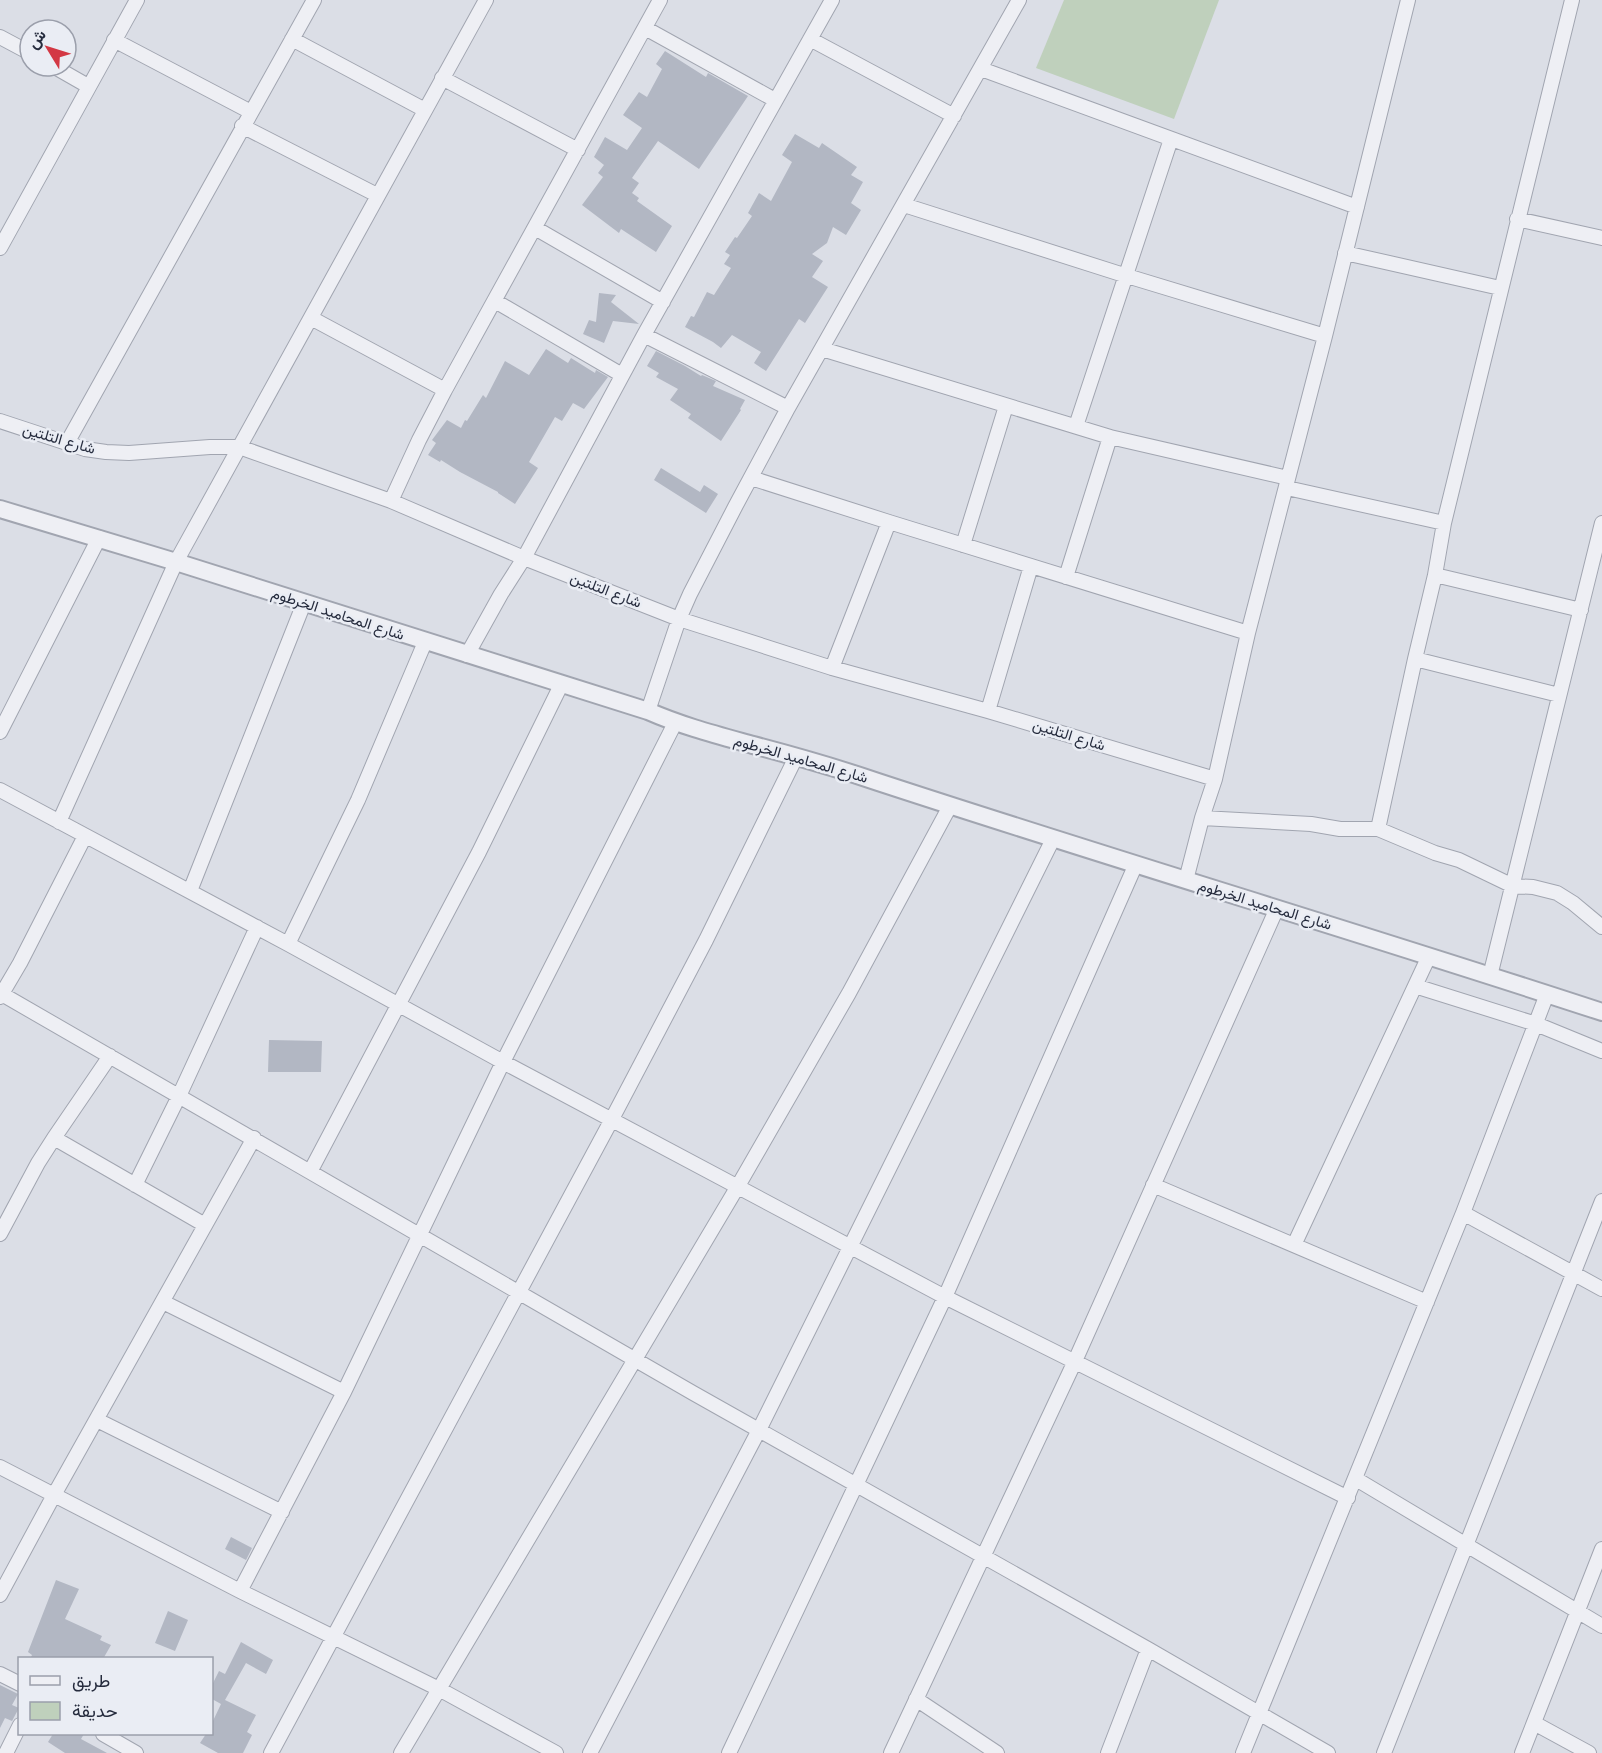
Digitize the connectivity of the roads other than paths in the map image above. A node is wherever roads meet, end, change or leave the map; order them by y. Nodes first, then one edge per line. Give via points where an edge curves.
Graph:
1 (137, 0) edge
2 (314, 0) edge
3 (486, 0) edge
4 (660, 0) edge
5 (832, 0) edge
6 (1019, 0) edge
7 (1408, 0) edge
8 (1572, 0) edge
9 (645, 28) junction
10 (0, 37) edge
11 (292, 39) junction
12 (810, 39) junction
13 (114, 40) junction
14 (18, 47) edge
15 (981, 69) junction
16 (74, 78) edge
17 (442, 78) junction
18 (88, 86) junction
19 (774, 100) junction
20 (425, 110) junction
21 (250, 112) junction
22 (954, 116) junction
23 (242, 126) junction
24 (1171, 139) junction
25 (578, 150) junction
26 (377, 195) junction
27 (904, 205) junction
28 (1357, 207) junction
29 (1517, 219) junction
30 (535, 228) junction
31 (1602, 238) edge
32 (0, 248) edge
33 (1345, 253) junction
34 (1126, 276) junction
35 (1500, 288) junction
36 (495, 301) junction
37 (663, 303) junction
38 (311, 318) junction
39 (644, 334) junction
40 (1325, 336) junction
41 (822, 349) junction
42 (622, 375) junction
43 (445, 390) junction
44 (1006, 406) junction
45 (788, 408) junction
46 (0, 421) edge
47 (1076, 426) junction
48 (1110, 437) junction
49 (67, 443) junction
50 (239, 447) junction
51 (751, 478) junction
52 (1287, 483) junction
53 (391, 501) junction
54 (0, 509) edge
55 (889, 522) junction
56 (1602, 523) edge
57 (1444, 524) junction
58 (99, 538) junction
59 (963, 544) junction
60 (524, 558) junction
61 (176, 562) junction
62 (1032, 566) junction
63 (1435, 575) junction
64 (1066, 578) junction
65 (304, 603) junction
66 (1581, 610) junction
67 (679, 619) junction
68 (1248, 633) junction
69 (425, 642) junction
70 (467, 655) junction
71 (1415, 659) junction
72 (832, 668) junction
73 (561, 685) junction
74 (1559, 695) junction
75 (648, 711) junction
76 (988, 711) junction
77 (675, 723) junction
78 (0, 732) edge
79 (796, 757) junction
80 (1215, 779) junction
81 (0, 790) edge
82 (950, 806) junction
83 (1202, 818) junction
84 (59, 822) junction
85 (1378, 829) junction
86 (85, 836) junction
87 (1053, 839) junction
88 (1135, 866) junction
89 (1186, 880) junction
90 (1513, 886) junction
91 (190, 891) junction
92 (1276, 908) junction
93 (257, 927) junction
94 (1602, 927) edge
95 (288, 944) junction
96 (1429, 956) junction
97 (1490, 976) junction
98 (1415, 986) junction
99 (1547, 994) junction
100 (1, 995) edge
101 (398, 1004) junction
102 (1602, 1012) edge
103 (1536, 1024) junction
104 (1602, 1051) edge
105 (110, 1056) junction
106 (503, 1062) junction
107 (179, 1096) junction
108 (612, 1119) junction
109 (54, 1138) junction
110 (254, 1138) junction
111 (310, 1172) junction
112 (135, 1185) junction
113 (1153, 1185) junction
114 (738, 1186) junction
115 (1602, 1201) edge
116 (1463, 1213) junction
117 (205, 1226) junction
118 (0, 1234) edge
119 (420, 1235) junction
120 (1294, 1245) junction
121 (851, 1246) junction
122 (1575, 1274) junction
123 (1602, 1289) edge
124 (519, 1292) junction
125 (945, 1297) junction
126 (163, 1302) junction
127 (1427, 1302) junction
128 (634, 1360) junction
129 (1075, 1361) junction
130 (344, 1392) junction
131 (97, 1420) junction
132 (759, 1430) junction
133 (0, 1467) edge
134 (1356, 1479) junction
135 (855, 1485) junction
136 (54, 1495) junction
137 (1347, 1498) junction
138 (282, 1512) junction
139 (1466, 1546) junction
140 (1602, 1550) edge
141 (983, 1557) junction
142 (240, 1591) junction
143 (0, 1595) edge
144 (1577, 1612) junction
145 (1602, 1626) edge
146 (333, 1637) junction
147 (1148, 1649) junction
148 (0, 1674) edge
149 (18, 1683) edge
150 (439, 1689) junction
151 (916, 1699) junction
152 (1258, 1713) junction
153 (1534, 1723) junction
154 (18, 1729) edge
155 (105, 1735) edge
156 (6, 1753) edge
157 (136, 1753) edge
158 (271, 1753) edge
159 (401, 1753) edge
160 (556, 1753) edge
161 (590, 1753) edge
162 (729, 1753) edge
163 (891, 1753) edge
164 (997, 1753) edge
165 (1108, 1753) edge
166 (1243, 1753) edge
167 (1328, 1753) edge
168 (1384, 1753) edge
169 (1522, 1753) edge
170 (1589, 1753) edge

1 - 13 street
2 - 11 street
3 - 17 street
4 - 9 street
5 - 12 street
6 - 15 street
7 - 28 street
8 - 29 street
9 - 19 street
9 - 25 street
10 - 14 street
11 - 20 street
11 - 21 street
12 - 19 street
12 - 22 street
13 - 18 street
13 - 21 street
15 - 22 street
15 - 24 street
16 - 18 street
17 - 20 street
17 - 25 street
18 - 32 street
19 - 37 street
20 - 26 street
21 - 23 street
22 - 27 street
23 - 26 street
23 - 49 street
24 - 28 street
24 - 34 street
25 - 30 street
26 - 38 street
27 - 34 street
27 - 41 street
28 - 33 street
29 - 31 street
29 - 35 street
30 - 36 street
30 - 37 street
33 - 35 street
33 - 40 street
34 - 40 street
34 - 47 street
35 - 57 street
36 - 42 street
36 - 43 street
37 - 39 street
38 - 43 street
38 - 50 street
39 - 42 street
39 - 45 street
40 - 52 street
41 - 44 street
41 - 45 street
42 - 60 street
43 - 53 street
44 - 47 street
44 - 59 street
45 - 51 street
46 - 49 street, شارع التلتين
47 - 48 street
48 - 52 street
48 - 64 street
49 - 50 street, شارع التلتين via 85,449 129,453
50 - 53 street, شارع التلتين
50 - 61 street
51 - 55 street
51 - 67 street
52 - 57 street
52 - 68 street
53 - 60 street, شارع التلتين
54 - 58 street, شارع المحاميد الخرطوم
55 - 59 street
55 - 72 street
56 - 66 street
57 - 63 street
58 - 61 street, شارع المحاميد الخرطوم
58 - 78 street
59 - 62 street
60 - 67 street, شارع التلتين
60 - 70 street
61 - 65 street, شارع المحاميد الخرطوم
61 - 84 street
62 - 64 street
62 - 76 street
63 - 66 street
63 - 71 street
64 - 68 street
65 - 69 street, شارع المحاميد الخرطوم
65 - 91 street
66 - 74 street
67 - 72 street, شارع التلتين
67 - 75 street
68 - 80 street
69 - 70 street, شارع المحاميد الخرطوم
69 - 95 street via 358,800
70 - 73 street, شارع المحاميد الخرطوم
71 - 74 street
71 - 85 street
72 - 76 street, شارع التلتين
73 - 75 street, شارع المحاميد الخرطوم
73 - 101 street
74 - 90 street
75 - 77 street, شارع المحاميد الخرطوم
76 - 80 street, شارع التلتين
77 - 79 street, شارع المحاميد الخرطوم
77 - 106 street
79 - 82 street, شارع المحاميد الخرطوم
79 - 108 street
80 - 83 street
81 - 84 street
82 - 87 street, شارع المحاميد الخرطوم
82 - 114 street
83 - 85 street
83 - 89 street
84 - 86 street
85 - 90 street
86 - 91 street
86 - 100 street
87 - 88 street, شارع المحاميد الخرطوم
87 - 121 street
88 - 89 street, شارع المحاميد الخرطوم
88 - 125 street
89 - 92 street, شارع المحاميد الخرطوم
90 - 94 street via 1557,893
90 - 97 street
91 - 93 street
92 - 96 street, شارع المحاميد الخرطوم
92 - 113 street
93 - 95 street
93 - 107 street
95 - 101 street
96 - 97 street, شارع المحاميد الخرطوم
96 - 98 street
97 - 99 street, شارع المحاميد الخرطوم
98 - 103 street
98 - 120 street
99 - 102 street, شارع المحاميد الخرطوم
99 - 103 street
100 - 105 street
101 - 106 street
101 - 111 street
103 - 104 street
103 - 116 street
105 - 107 street
105 - 109 street
106 - 108 street
106 - 119 street
107 - 110 street
107 - 112 street
108 - 114 street
108 - 124 street
109 - 112 street
109 - 118 street
110 - 111 street
110 - 117 street
111 - 119 street
112 - 117 street
113 - 120 street
113 - 129 street
114 - 121 street
114 - 128 street
115 - 122 street
116 - 122 street
116 - 127 street
117 - 126 street
119 - 124 street
119 - 130 street
120 - 127 street
121 - 125 street
121 - 132 street
122 - 123 street
122 - 139 street
124 - 128 street
124 - 146 street
125 - 129 street
125 - 135 street
126 - 130 street
126 - 131 street
127 - 134 street
128 - 132 street
128 - 150 street
129 - 137 street
129 - 141 street
130 - 138 street
131 - 136 street
131 - 138 street
132 - 135 street
132 - 161 street
133 - 136 street
134 - 137 street
134 - 139 street
135 - 141 street
135 - 162 street
136 - 142 street
136 - 143 street
137 - 152 street
138 - 142 street
139 - 144 street
139 - 168 street
140 - 144 street
141 - 147 street
141 - 151 street
142 - 146 street
144 - 145 street
144 - 153 street
146 - 150 street
146 - 158 street
147 - 152 street
147 - 165 street
148 - 149 street
150 - 159 street
150 - 160 street
151 - 163 street
151 - 164 street
152 - 166 street
152 - 167 street
153 - 169 street
153 - 170 street
154 - 156 street
155 - 157 street

